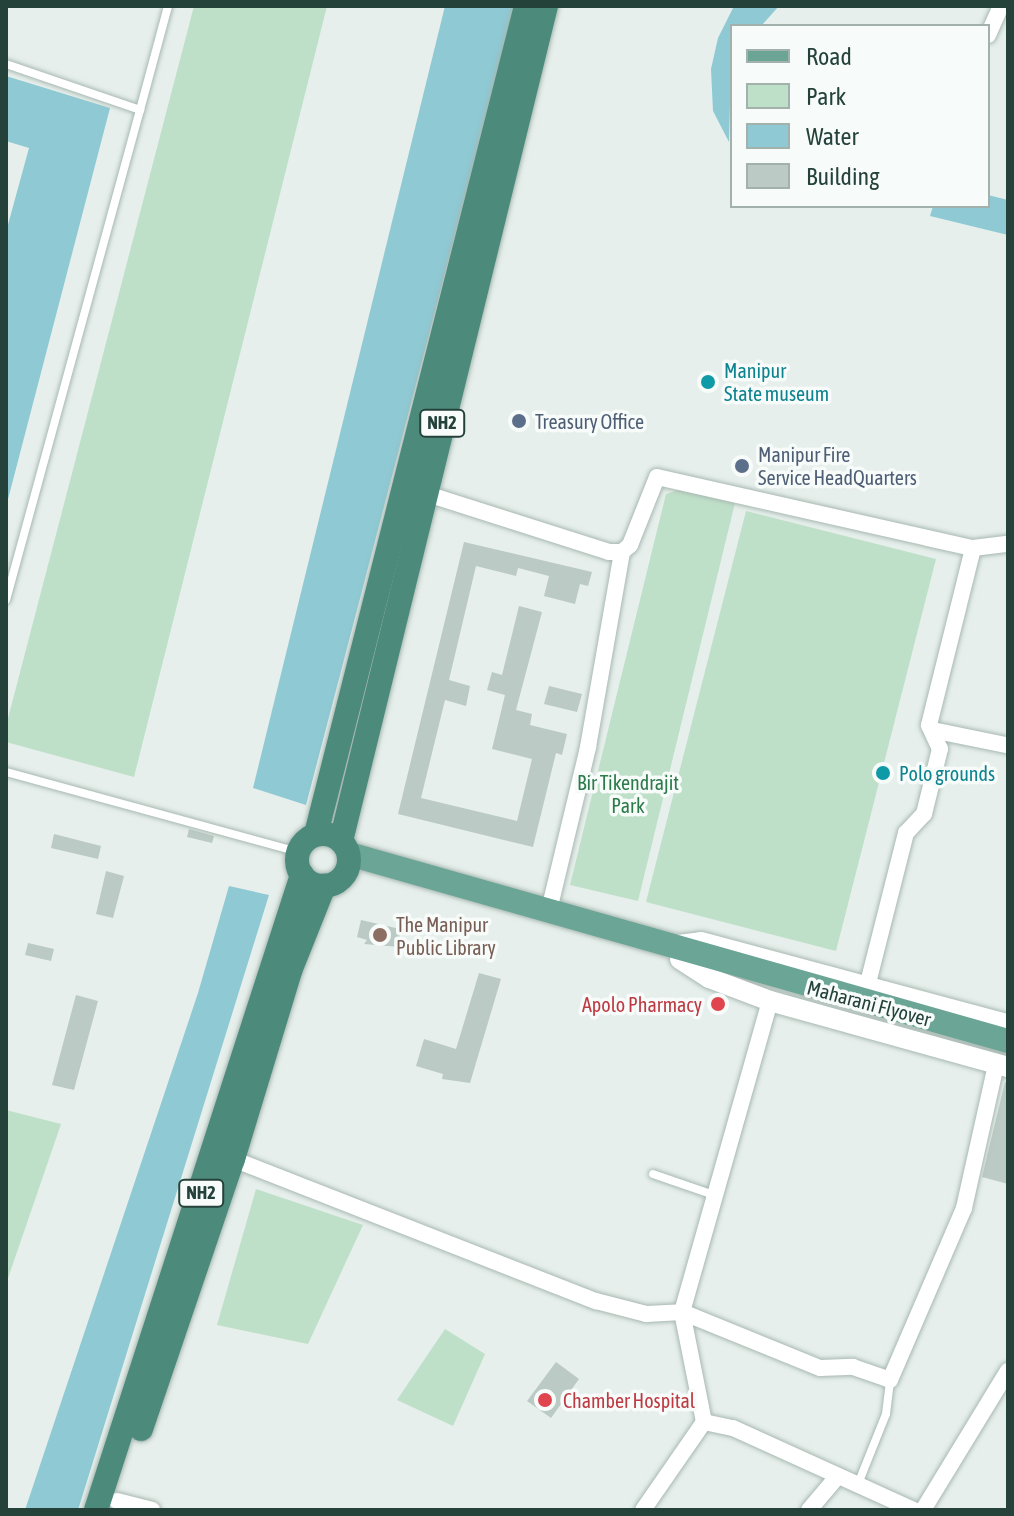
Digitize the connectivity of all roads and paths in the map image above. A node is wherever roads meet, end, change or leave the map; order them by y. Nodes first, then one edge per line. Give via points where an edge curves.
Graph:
1 (168, 6) edge
2 (526, 6) edge
3 (546, 6) edge
4 (1001, 6) edge
5 (990, 31) edge
6 (6, 64) edge
7 (140, 110) junction
8 (424, 493) junction
9 (1005, 547) edge
10 (973, 548) junction
11 (622, 552) junction
12 (6, 600) edge
13 (932, 730) junction
14 (1007, 743) edge
15 (6, 772) edge
16 (316, 834) junction
17 (346, 855) junction
18 (308, 871) junction
19 (460, 893) junction
20 (549, 910) junction
21 (679, 952) junction
22 (868, 983) junction
23 (770, 1001) junction
24 (1008, 1024) edge
25 (1008, 1041) edge
26 (1002, 1066) edge
27 (233, 1159) junction
28 (653, 1174) dead end
29 (718, 1196) junction
30 (682, 1312) junction
31 (1008, 1371) edge
32 (890, 1380) junction
33 (704, 1422) junction
34 (837, 1477) junction
35 (858, 1484) junction
36 (109, 1507) edge
37 (152, 1510) edge
38 (643, 1510) edge
39 (809, 1510) edge
40 (914, 1510) edge
41 (923, 1510) edge

1 - 7 lane
2 - 16 highway, NH2
3 - 8 highway, NH2
4 - 5 street
6 - 7 lane
7 - 12 lane
8 - 11 street
8 - 17 highway, NH2
9 - 10 street
10 - 11 street via 657,477 630,545
10 - 13 street via 929,725
11 - 20 street via 588,747
13 - 14 street
13 - 22 street via 940,749 924,814 906,833
15 - 18 lane
16 - 17 highway
16 - 18 highway, NH2
17 - 18 highway via 338,881
17 - 19 main road
18 - 27 highway, NH2 via 290,971
18 - 36 highway, NH2
19 - 20 main road
19 - 21 main road
20 - 21 main road
21 - 22 street via 701,942
21 - 23 street via 709,978
21 - 25 main road, Maharani Flyover
22 - 24 street
23 - 26 street
23 - 29 street
26 - 32 street via 964,1208
27 - 30 street via 596,1301 646,1314
27 - 36 highway, NH2
28 - 29 lane
29 - 30 street
30 - 32 street via 820,1368 853,1367
30 - 33 street
31 - 41 street
32 - 35 lane via 886,1414
33 - 34 street via 733,1428
33 - 38 street
34 - 35 street
34 - 39 street
35 - 40 street
36 - 37 street

